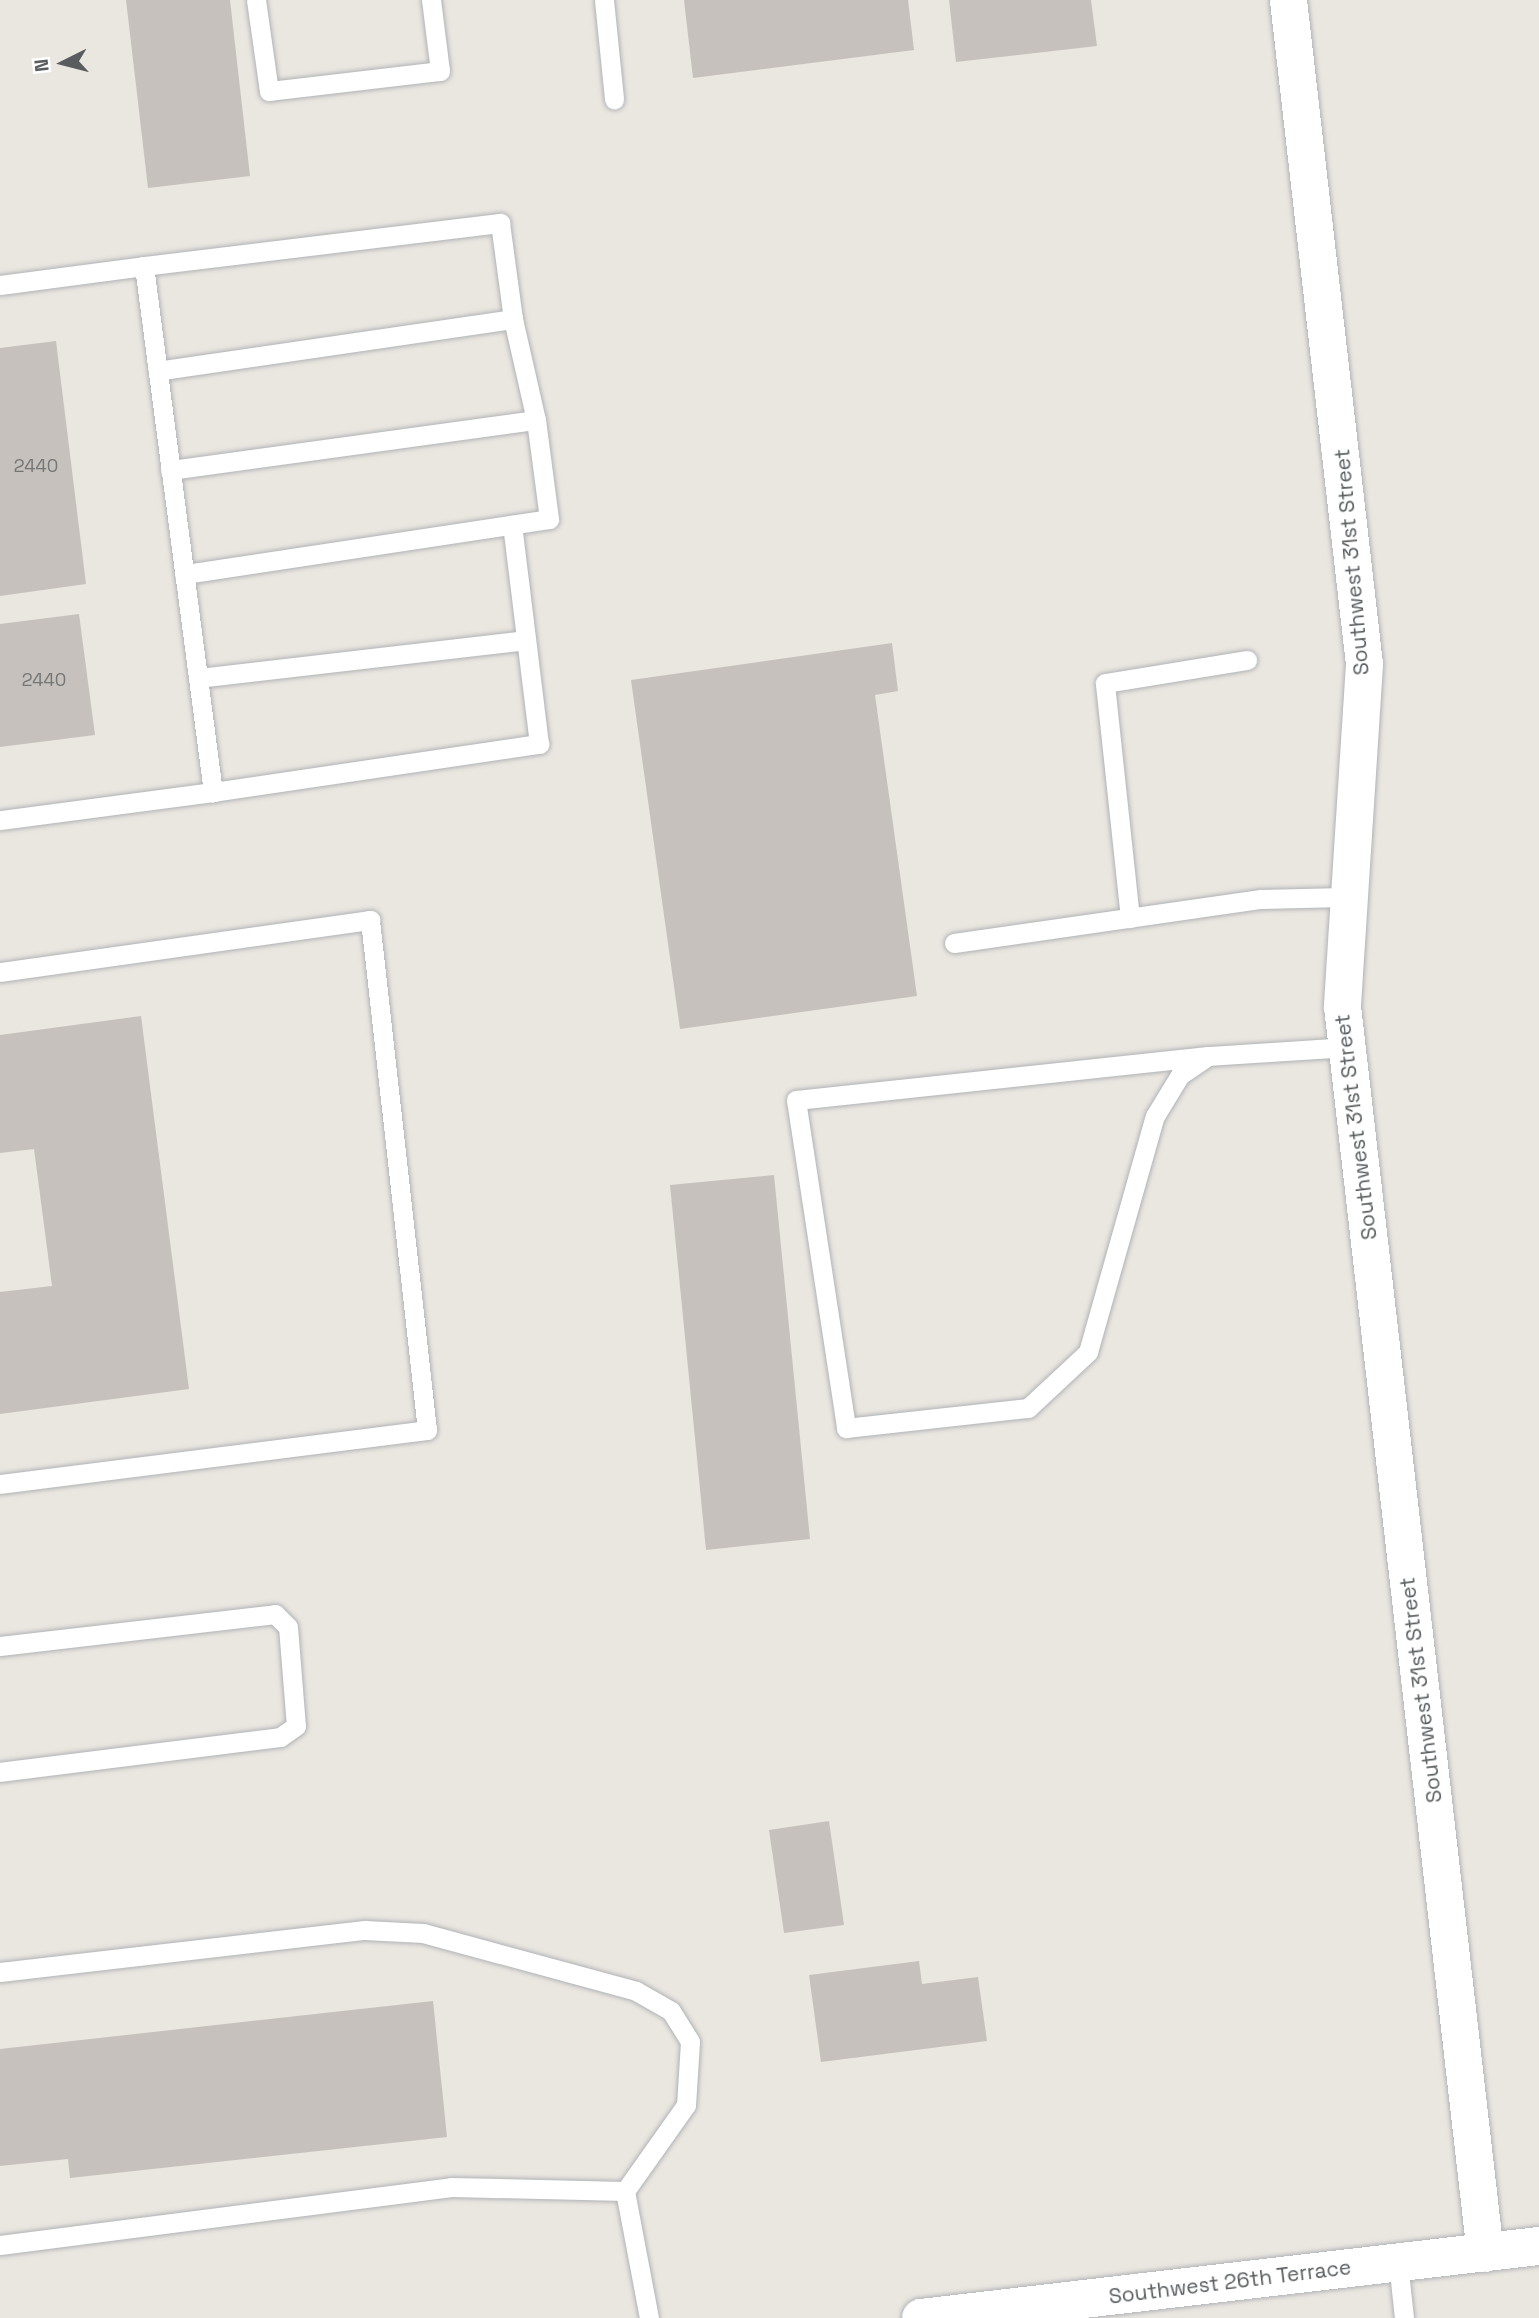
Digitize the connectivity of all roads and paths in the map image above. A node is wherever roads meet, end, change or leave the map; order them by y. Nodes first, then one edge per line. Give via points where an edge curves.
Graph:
1 (256, 0) edge
2 (431, 0) edge
3 (604, 0) edge
4 (1288, 0) edge
5 (614, 99) dead end
6 (144, 266) junction
7 (0, 285) edge
8 (513, 319) junction
9 (158, 372) junction
10 (536, 420) junction
11 (170, 470) junction
12 (512, 525) junction
13 (184, 574) junction
14 (524, 640) junction
15 (1247, 660) dead end
16 (198, 678) junction
17 (213, 792) junction
18 (0, 820) edge
19 (1344, 897) junction
20 (1130, 918) junction
21 (954, 943) dead end
22 (0, 972) edge
23 (1347, 1047) junction
24 (1208, 1056) junction
25 (0, 1484) edge
26 (0, 1646) edge
27 (0, 1772) edge
28 (0, 1972) edge
29 (625, 2191) junction
30 (0, 2245) edge
31 (1539, 2246) edge
32 (1485, 2253) junction
33 (1398, 2262) junction
34 (649, 2318) edge
35 (921, 2318) edge
36 (1404, 2318) edge

1 - 2 lane via 269,91 440,71
3 - 5 lane
4 - 19 street, Southwest 31st Street via 1364,664 1364,728
6 - 7 lane
6 - 8 lane via 500,223
6 - 9 lane
8 - 9 lane
8 - 10 lane
9 - 11 lane
10 - 11 lane
10 - 12 lane via 549,519
11 - 13 lane
12 - 13 lane
12 - 14 lane
13 - 16 lane
14 - 16 lane
14 - 17 lane via 539,744
15 - 20 lane via 1105,683
16 - 17 lane
17 - 18 lane
19 - 20 lane via 1261,899
19 - 23 street, Southwest 31st Street
20 - 21 lane
22 - 25 lane via 370,920 427,1430
23 - 24 lane
23 - 32 street, Southwest 31st Street
24 - 24 lane via 1180,1075 1155,1116 1088,1352 1028,1408 846,1428 796,1100
26 - 27 lane via 275,1614 288,1627 296,1726 280,1737
28 - 29 lane via 365,1930 423,1933 636,1991 671,2011 690,2042 686,2105
29 - 30 lane via 451,2187
29 - 34 lane
31 - 32 street, Southwest 26th Terrace
32 - 33 street, Southwest 26th Terrace
33 - 35 street, Southwest 26th Terrace
33 - 36 lane

